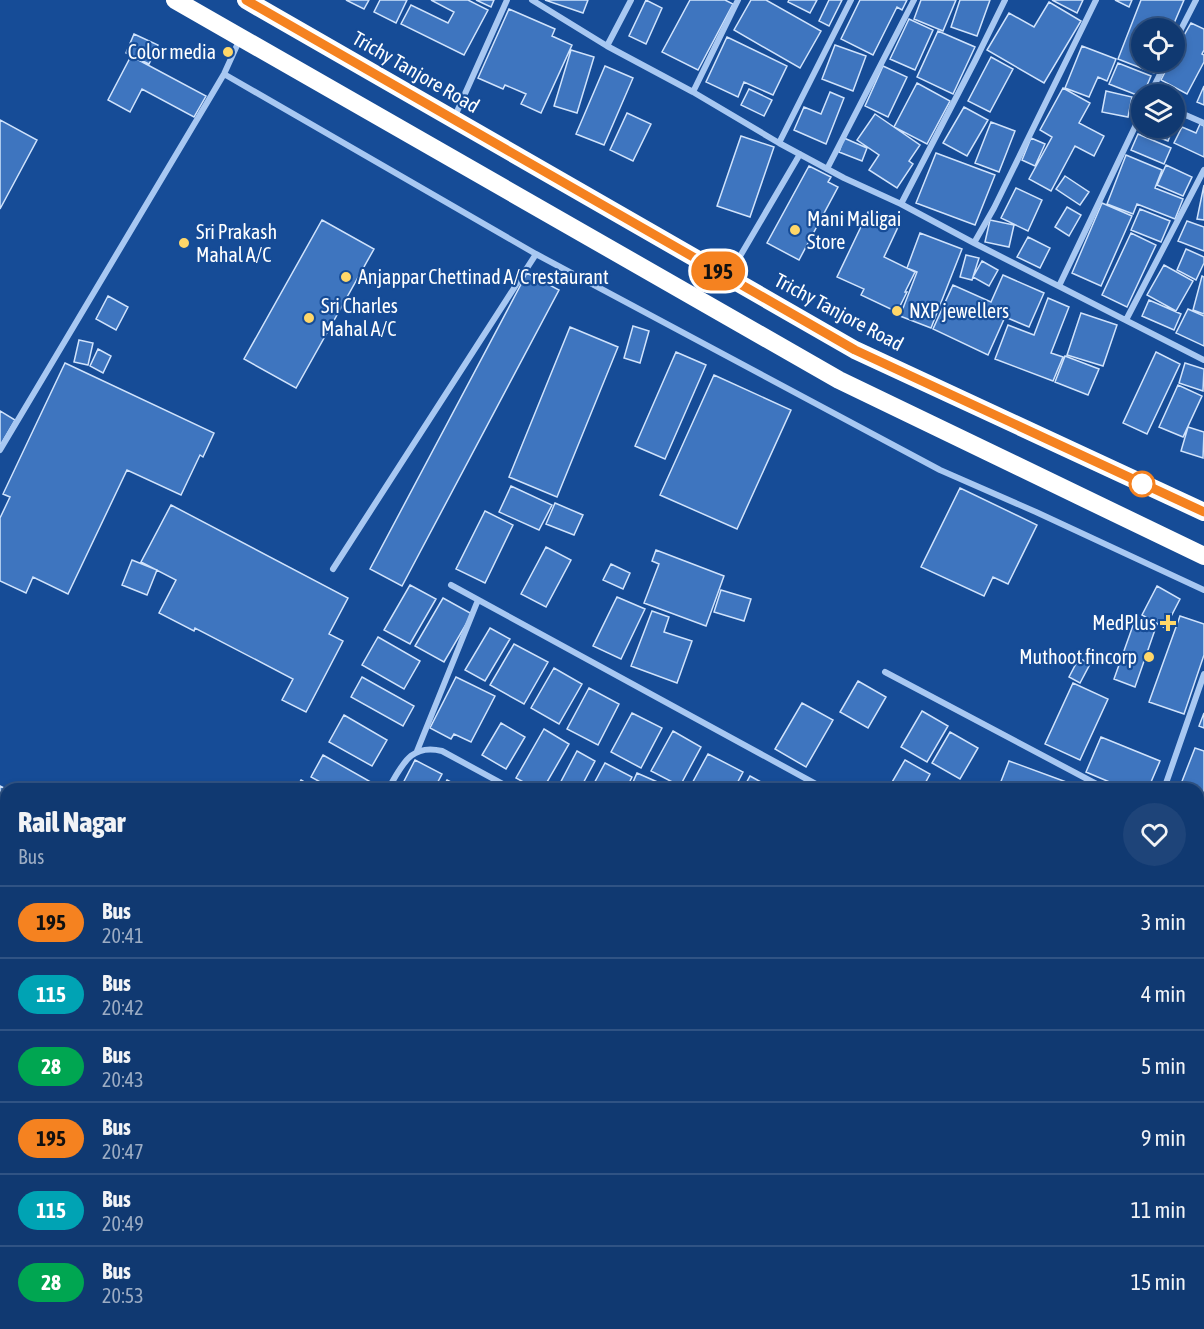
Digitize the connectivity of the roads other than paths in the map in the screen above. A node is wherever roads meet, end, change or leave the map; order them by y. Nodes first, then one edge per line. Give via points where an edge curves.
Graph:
1 (175, 0) edge
2 (246, 0) edge
3 (507, 0) edge
4 (532, 0) edge
5 (631, 0) edge
6 (738, 0) edge
7 (850, 0) edge
8 (914, 0) edge
9 (1005, 0) edge
10 (1096, 0) edge
11 (1196, 0) edge
12 (1185, 22) edge
13 (240, 37) junction
14 (607, 46) junction
15 (224, 74) junction
16 (693, 92) junction
17 (1185, 115) edge
18 (453, 119) junction
19 (1204, 123) edge
20 (1131, 135) edge
21 (779, 142) junction
22 (800, 154) junction
23 (827, 169) junction
24 (1204, 170) edge
25 (901, 204) junction
26 (974, 243) junction
27 (536, 254) junction
28 (728, 277) junction
29 (1059, 286) junction
30 (1126, 320) junction
31 (1204, 360) edge
32 (0, 450) edge
33 (1204, 512) edge
34 (1204, 556) edge
35 (333, 569) dead end
36 (451, 585) dead end
37 (1204, 590) edge
38 (478, 600) junction
39 (885, 672) dead end
40 (1204, 674) edge
41 (417, 751) junction
42 (392, 783) edge
43 (501, 783) edge
44 (814, 783) edge
45 (1094, 783) edge
46 (1166, 783) edge

1 - 13 highway
2 - 18 highway, Trichy Tanjore Road
3 - 18 street
4 - 14 street
5 - 14 street
6 - 16 street
7 - 21 street
8 - 23 street
9 - 25 street
10 - 26 street
11 - 12 street
13 - 15 street
13 - 34 highway via 839,380
14 - 16 street
15 - 27 street
15 - 32 street
16 - 21 street
17 - 19 street
18 - 28 highway, Trichy Tanjore Road
20 - 29 street
21 - 22 street
22 - 23 street
22 - 28 street
23 - 25 street
24 - 30 street
25 - 26 street
26 - 29 street
27 - 35 street
27 - 37 street via 940,470
28 - 33 highway, Trichy Tanjore Road via 855,350
29 - 30 street
30 - 31 street
36 - 38 street
38 - 41 street
38 - 44 street
39 - 45 street
40 - 46 street
41 - 42 street via 405,760
41 - 43 street via 442,751

